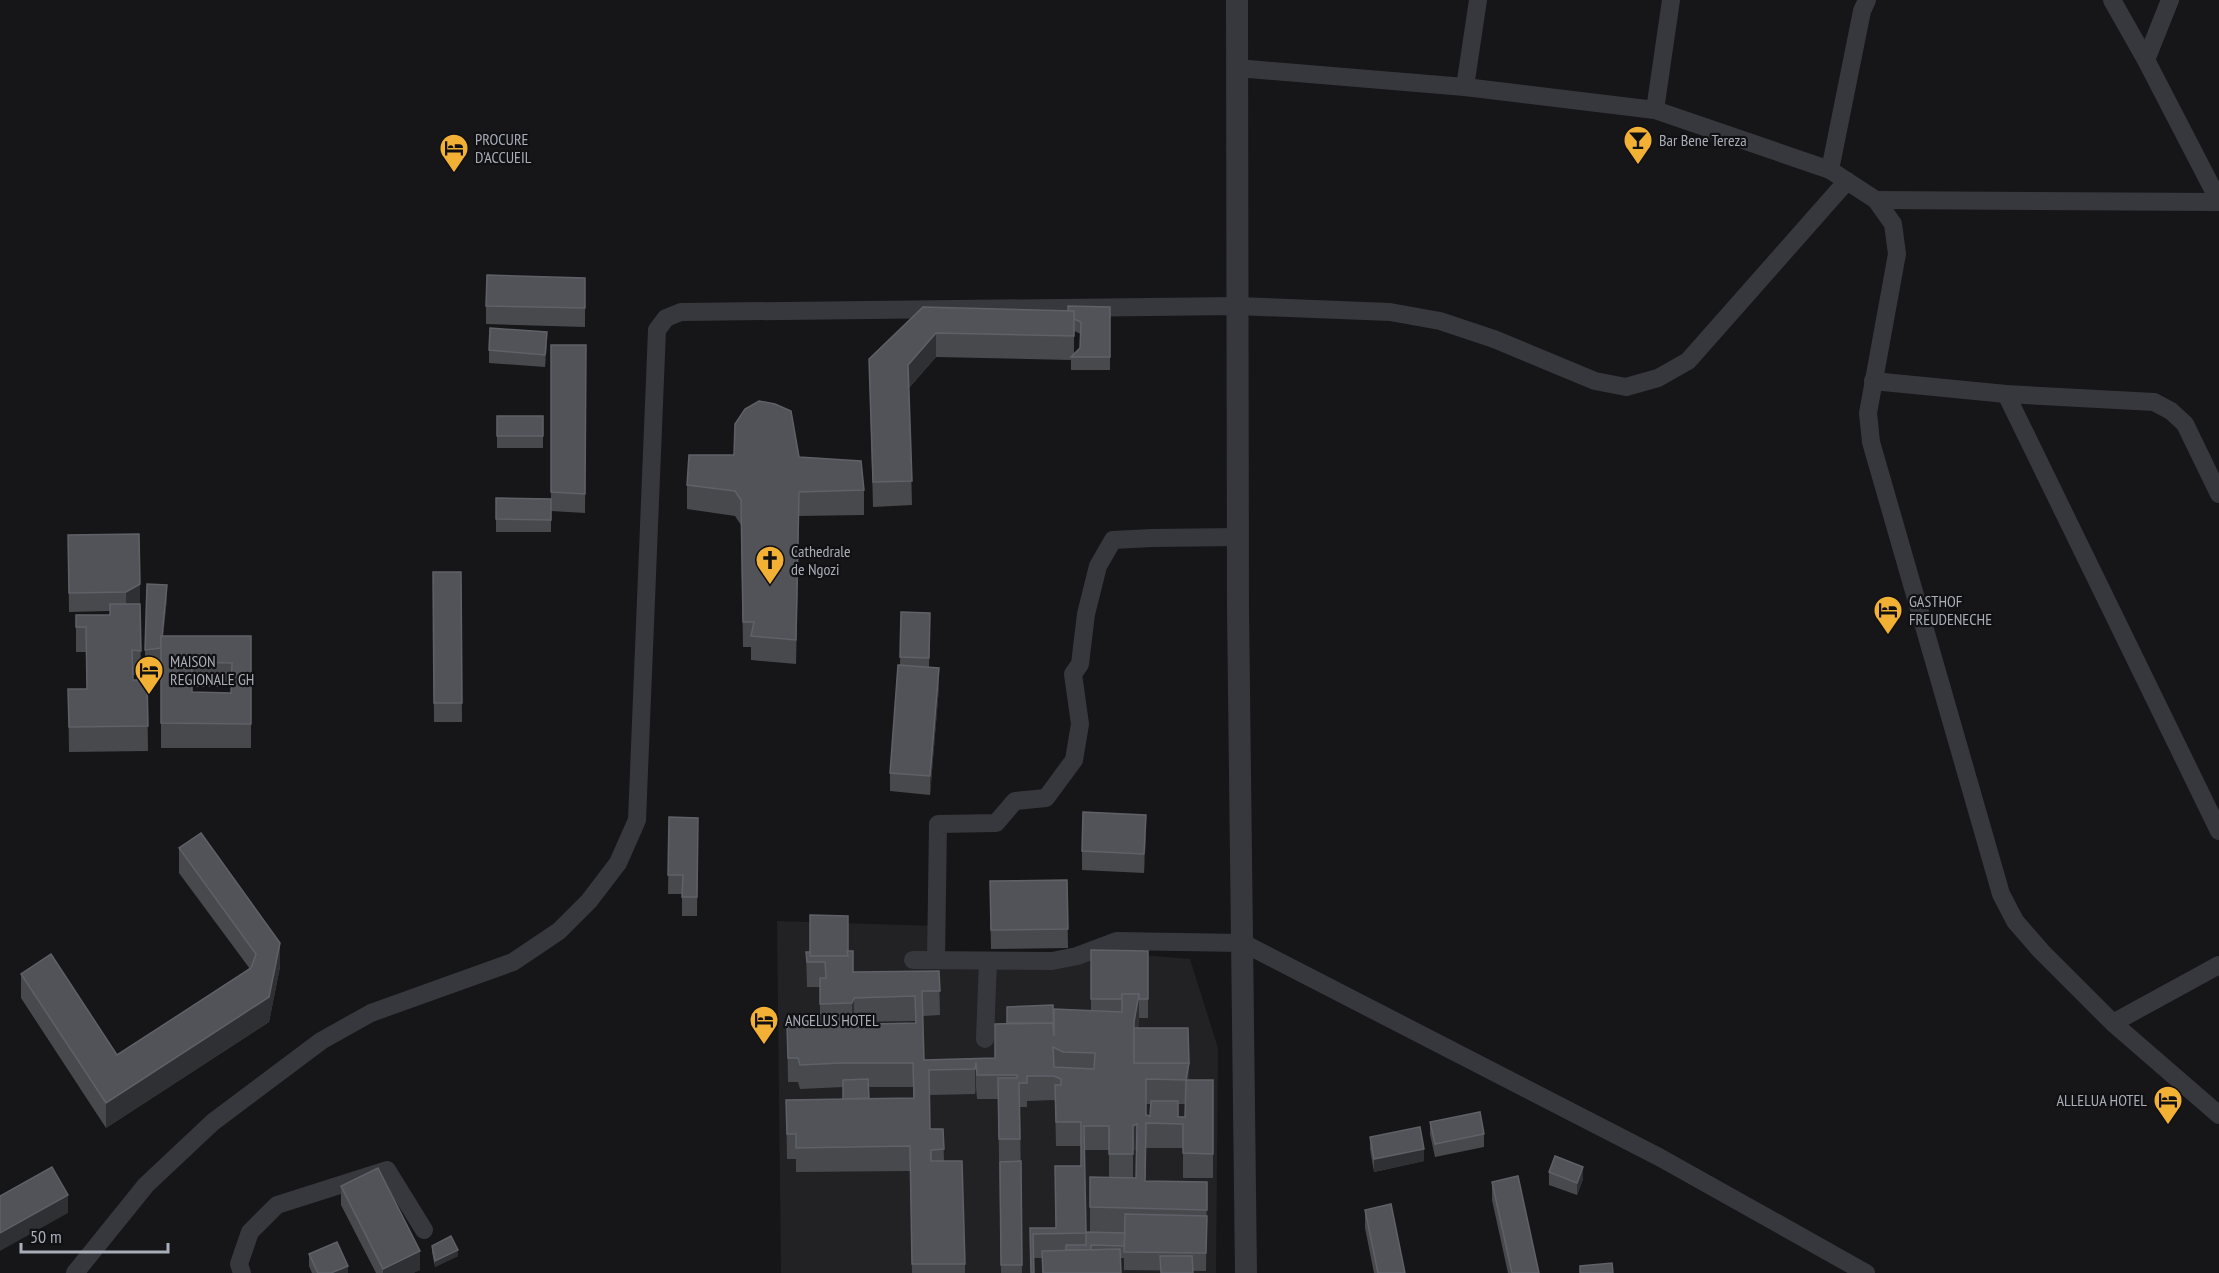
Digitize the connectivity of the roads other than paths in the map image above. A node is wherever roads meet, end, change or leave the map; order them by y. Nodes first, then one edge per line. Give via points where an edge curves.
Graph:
1 (1237, 0) edge
2 (1478, 0) edge
3 (1671, 0) edge
4 (1867, 0) edge
5 (2112, 0) edge
6 (2170, 0) edge
7 (2146, 60) junction
8 (1237, 68) junction
9 (1465, 87) junction
10 (1655, 110) junction
11 (1830, 170) junction
12 (1847, 181) junction
13 (1876, 200) junction
14 (2219, 201) edge
15 (1237, 306) junction
16 (1873, 381) junction
17 (2006, 394) junction
18 (2219, 494) edge
19 (1238, 537) junction
20 (2219, 831) edge
21 (1244, 943) junction
22 (913, 960) dead end
23 (936, 960) junction
24 (988, 962) junction
25 (2219, 964) edge
26 (2113, 1023) junction
27 (985, 1039) dead end
28 (2219, 1115) edge
29 (424, 1230) dead end
30 (75, 1273) edge
31 (242, 1273) edge
32 (1246, 1273) edge
33 (1866, 1273) edge

1 - 8 street
2 - 9 street
3 - 10 street
4 - 11 street
5 - 7 street
6 - 7 street
7 - 14 street
8 - 9 street
8 - 15 street
9 - 10 street
10 - 11 street
11 - 12 street
12 - 13 street
12 - 15 street via 1688,360 1658,378 1626,387 1595,381 1440,321 1390,312
13 - 14 street
13 - 16 street via 1893,224 1897,254
15 - 19 street
15 - 30 street via 681,312 666,318 657,330 637,820 618,863 559,931 513,962 371,1013 321,1041 213,1122 146,1185
16 - 17 street
16 - 26 street via 1868,413 1871,442 2001,894 2015,921 2034,943
17 - 18 street via 2154,402 2185,424
17 - 20 street
19 - 21 street
19 - 23 street via 1113,540 1098,566 1086,614 1080,664 1073,674 1080,724 1074,760 1046,798 1015,801 996,822 938,824
21 - 24 street via 1117,941 1052,961
21 - 32 street
21 - 33 street via 1659,1157
22 - 23 street
23 - 24 street
24 - 27 street
25 - 26 street
26 - 28 street
29 - 31 street via 387,1170 278,1205 250,1232 239,1264

